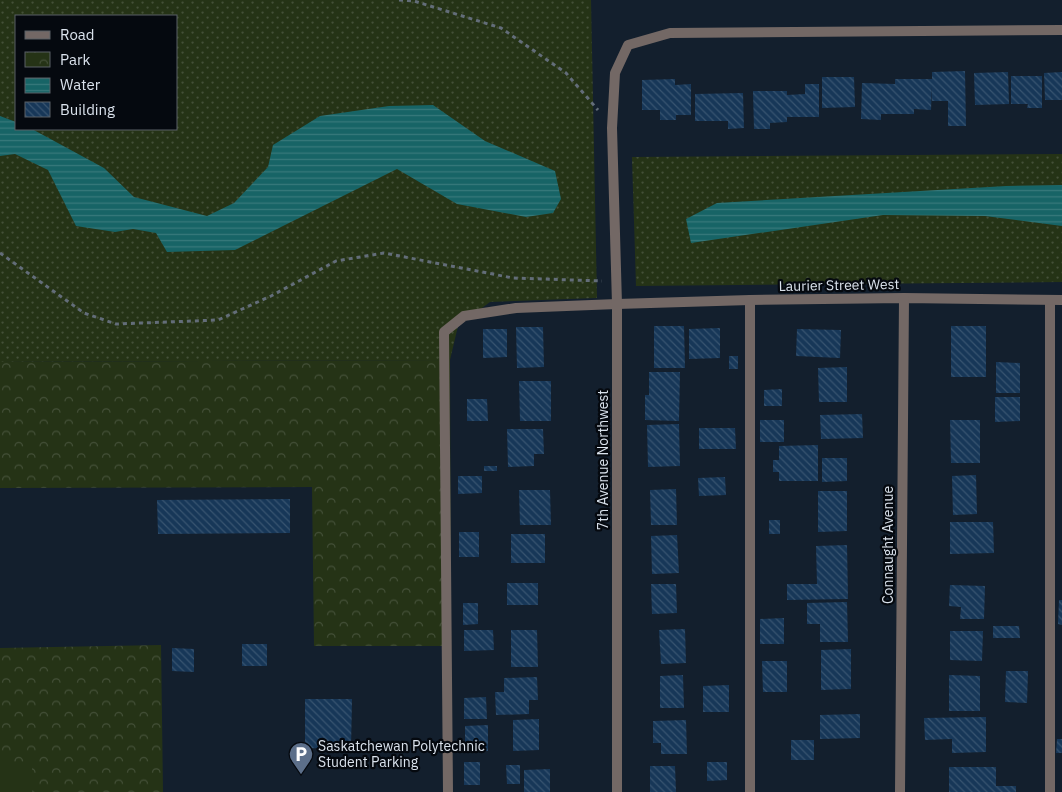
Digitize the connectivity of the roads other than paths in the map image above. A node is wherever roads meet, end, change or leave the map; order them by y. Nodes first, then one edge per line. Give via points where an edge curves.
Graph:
1 (1062, 30) edge
2 (904, 298) junction
3 (750, 300) junction
4 (1050, 300) junction
5 (1062, 300) edge
6 (617, 304) junction
7 (448, 792) edge
8 (617, 792) edge
9 (750, 792) edge
10 (900, 792) edge
11 (1050, 792) edge

1 - 6 street, 7th Avenue Northwest via 670,33 628,45 616,73 612,128
2 - 3 street, Laurier Street West
2 - 4 street, Laurier Street West
2 - 10 street, Connaught Avenue
3 - 6 street, Laurier Street West
3 - 9 street
4 - 5 street, Laurier Street West
4 - 11 street
6 - 7 street, Laurier Street West via 516,308 464,316 444,332
6 - 8 street, 7th Avenue Northwest

